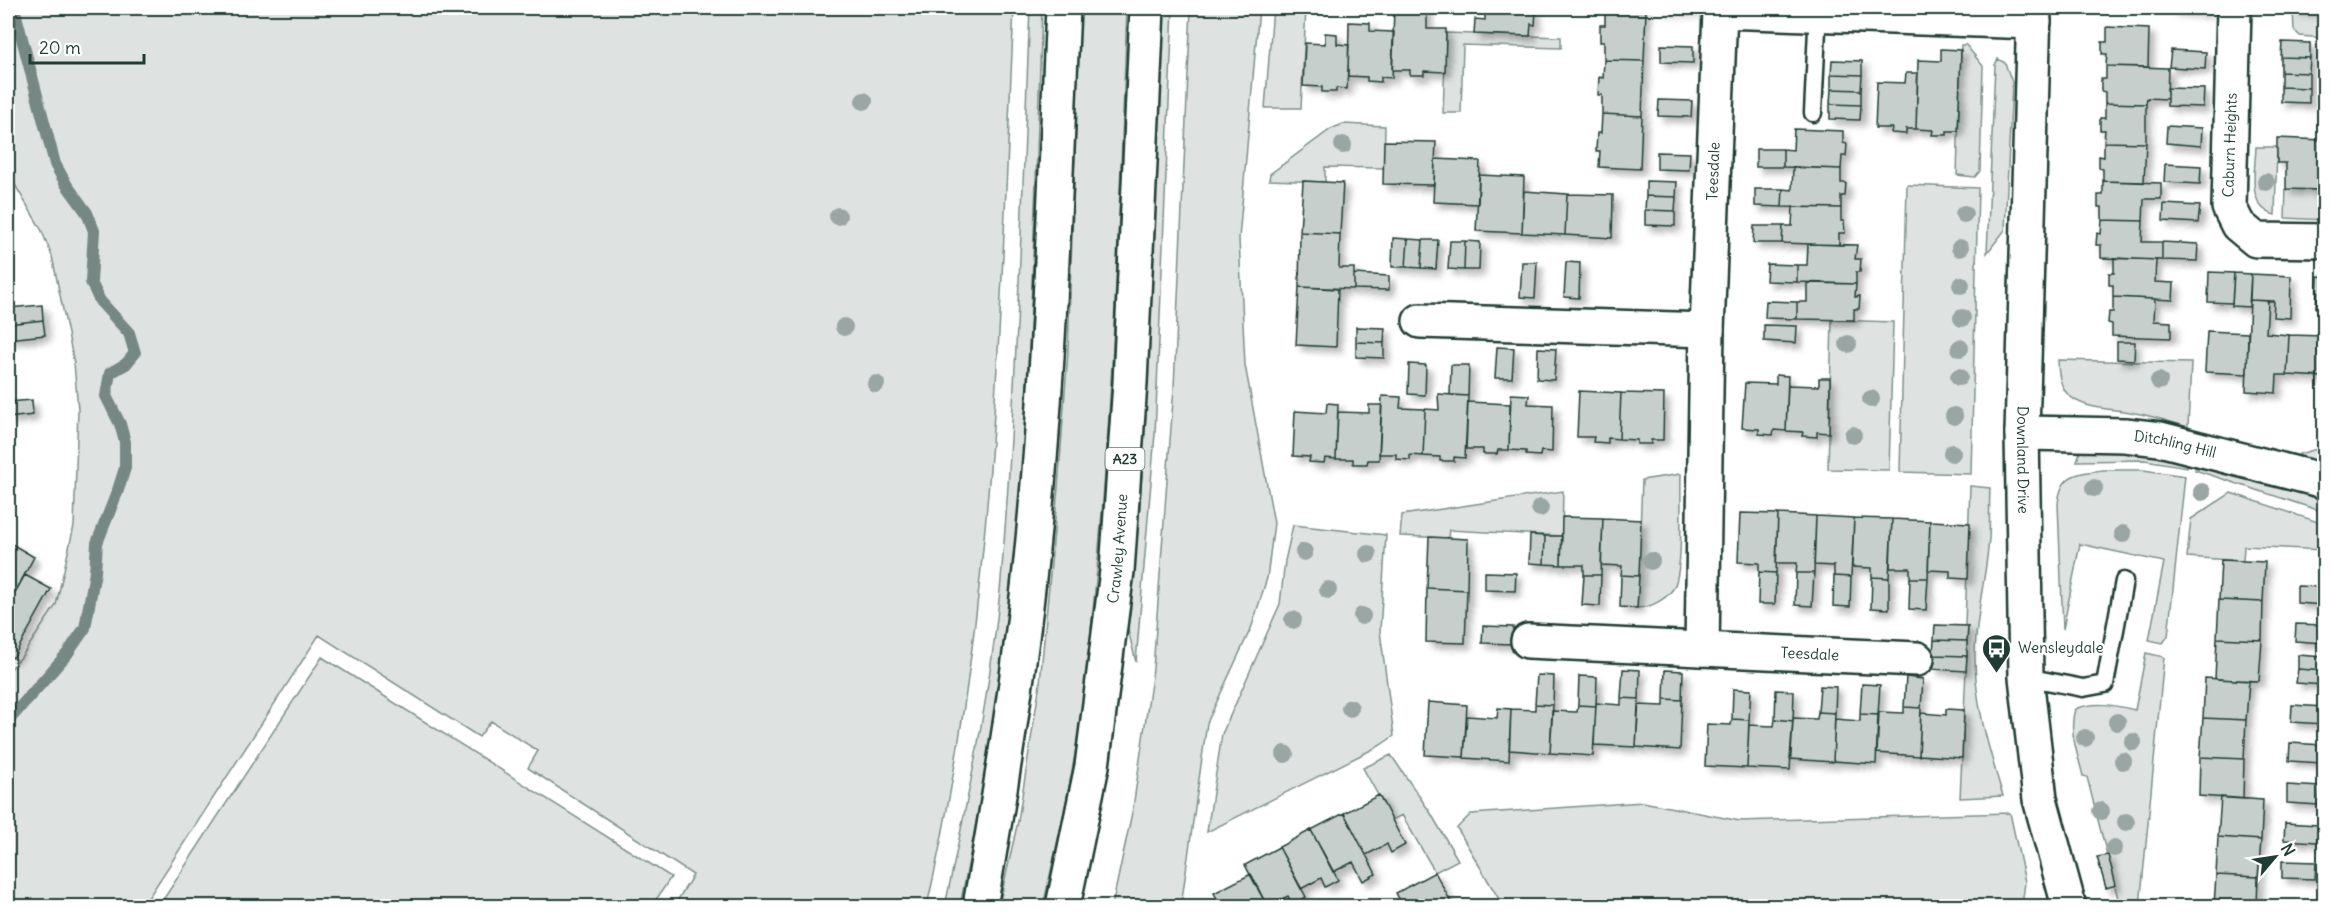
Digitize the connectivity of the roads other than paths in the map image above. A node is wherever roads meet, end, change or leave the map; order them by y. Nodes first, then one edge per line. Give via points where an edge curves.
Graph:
1 (1063, 8) edge
2 (1147, 8) edge
3 (2234, 8) edge
4 (1720, 9) edge
5 (1818, 11) edge
6 (2034, 15) edge
7 (1813, 113) dead end
8 (2325, 241) edge
9 (1420, 321) dead end
10 (1707, 330) junction
11 (2022, 433) junction
12 (2325, 481) edge
13 (2124, 581) dead end
14 (1528, 641) dead end
15 (1701, 649) junction
16 (1917, 659) dead end
17 (2026, 677) junction
18 (980, 906) edge
19 (1063, 906) edge
20 (2069, 906) edge

1 - 18 street via 1046,375 1026,604 1008,751
2 - 19 street, Crawley Avenue / A23 via 1117,571 1092,766
3 - 8 street, Caburn Heights via 2229,207 2238,225 2256,240
4 - 5 street, Teesdale
4 - 10 street, Teesdale
5 - 6 street, Teesdale
5 - 7 lane
6 - 11 street, Downland Drive
9 - 10 street
10 - 15 street, Teesdale
11 - 12 street, Ditchling Hill via 2160,439
11 - 17 street, Downland Drive
13 - 17 lane via 2105,684 2083,688
14 - 15 street, Teesdale
15 - 16 street, Teesdale
17 - 20 street, Downland Drive via 2040,799

